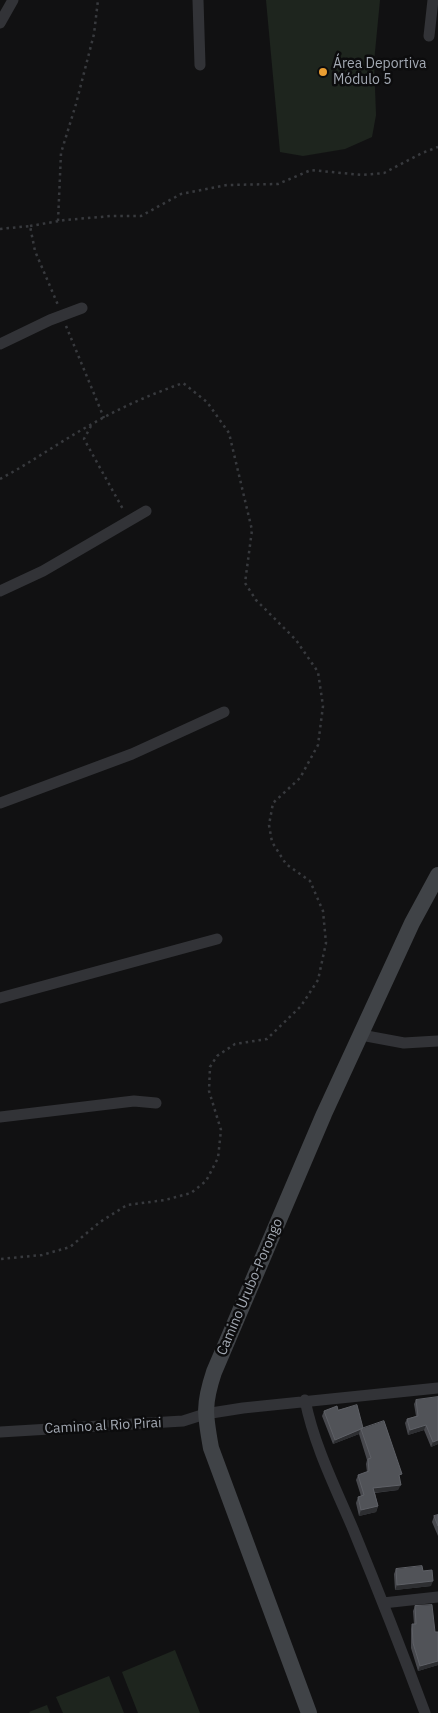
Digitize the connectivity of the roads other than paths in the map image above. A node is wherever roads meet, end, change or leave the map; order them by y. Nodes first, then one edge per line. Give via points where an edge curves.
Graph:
1 (13, 0) edge
2 (198, 0) edge
3 (432, 0) edge
4 (0, 23) edge
5 (429, 36) dead end
6 (200, 65) dead end
7 (82, 308) dead end
8 (0, 344) edge
9 (146, 511) dead end
10 (0, 591) edge
11 (224, 712) dead end
12 (0, 803) edge
13 (438, 875) edge
14 (217, 939) dead end
15 (0, 998) edge
16 (361, 1034) junction
17 (438, 1041) edge
18 (156, 1103) dead end
19 (0, 1116) edge
20 (438, 1388) edge
21 (305, 1400) junction
22 (205, 1414) junction
23 (0, 1432) edge
24 (438, 1597) edge
25 (384, 1603) junction
26 (309, 1713) edge
27 (425, 1713) edge

1 - 4 street
2 - 6 street
3 - 5 street
7 - 8 street
9 - 10 street
11 - 12 street via 132,754
13 - 16 main road, Camino Urubo-Porongo
14 - 15 street
16 - 17 street via 404,1043
16 - 22 main road, Camino Urubo-Porongo via 214,1372 206,1394
18 - 19 street via 134,1101
20 - 21 street, Camino al Rio Pirai
21 - 22 street, Camino al Rio Pirai
21 - 25 street via 320,1450
22 - 23 street, Camino al Rio Pirai via 183,1421
22 - 26 main road, Camino Urubo-Porongo via 211,1448
24 - 25 street
25 - 27 street

